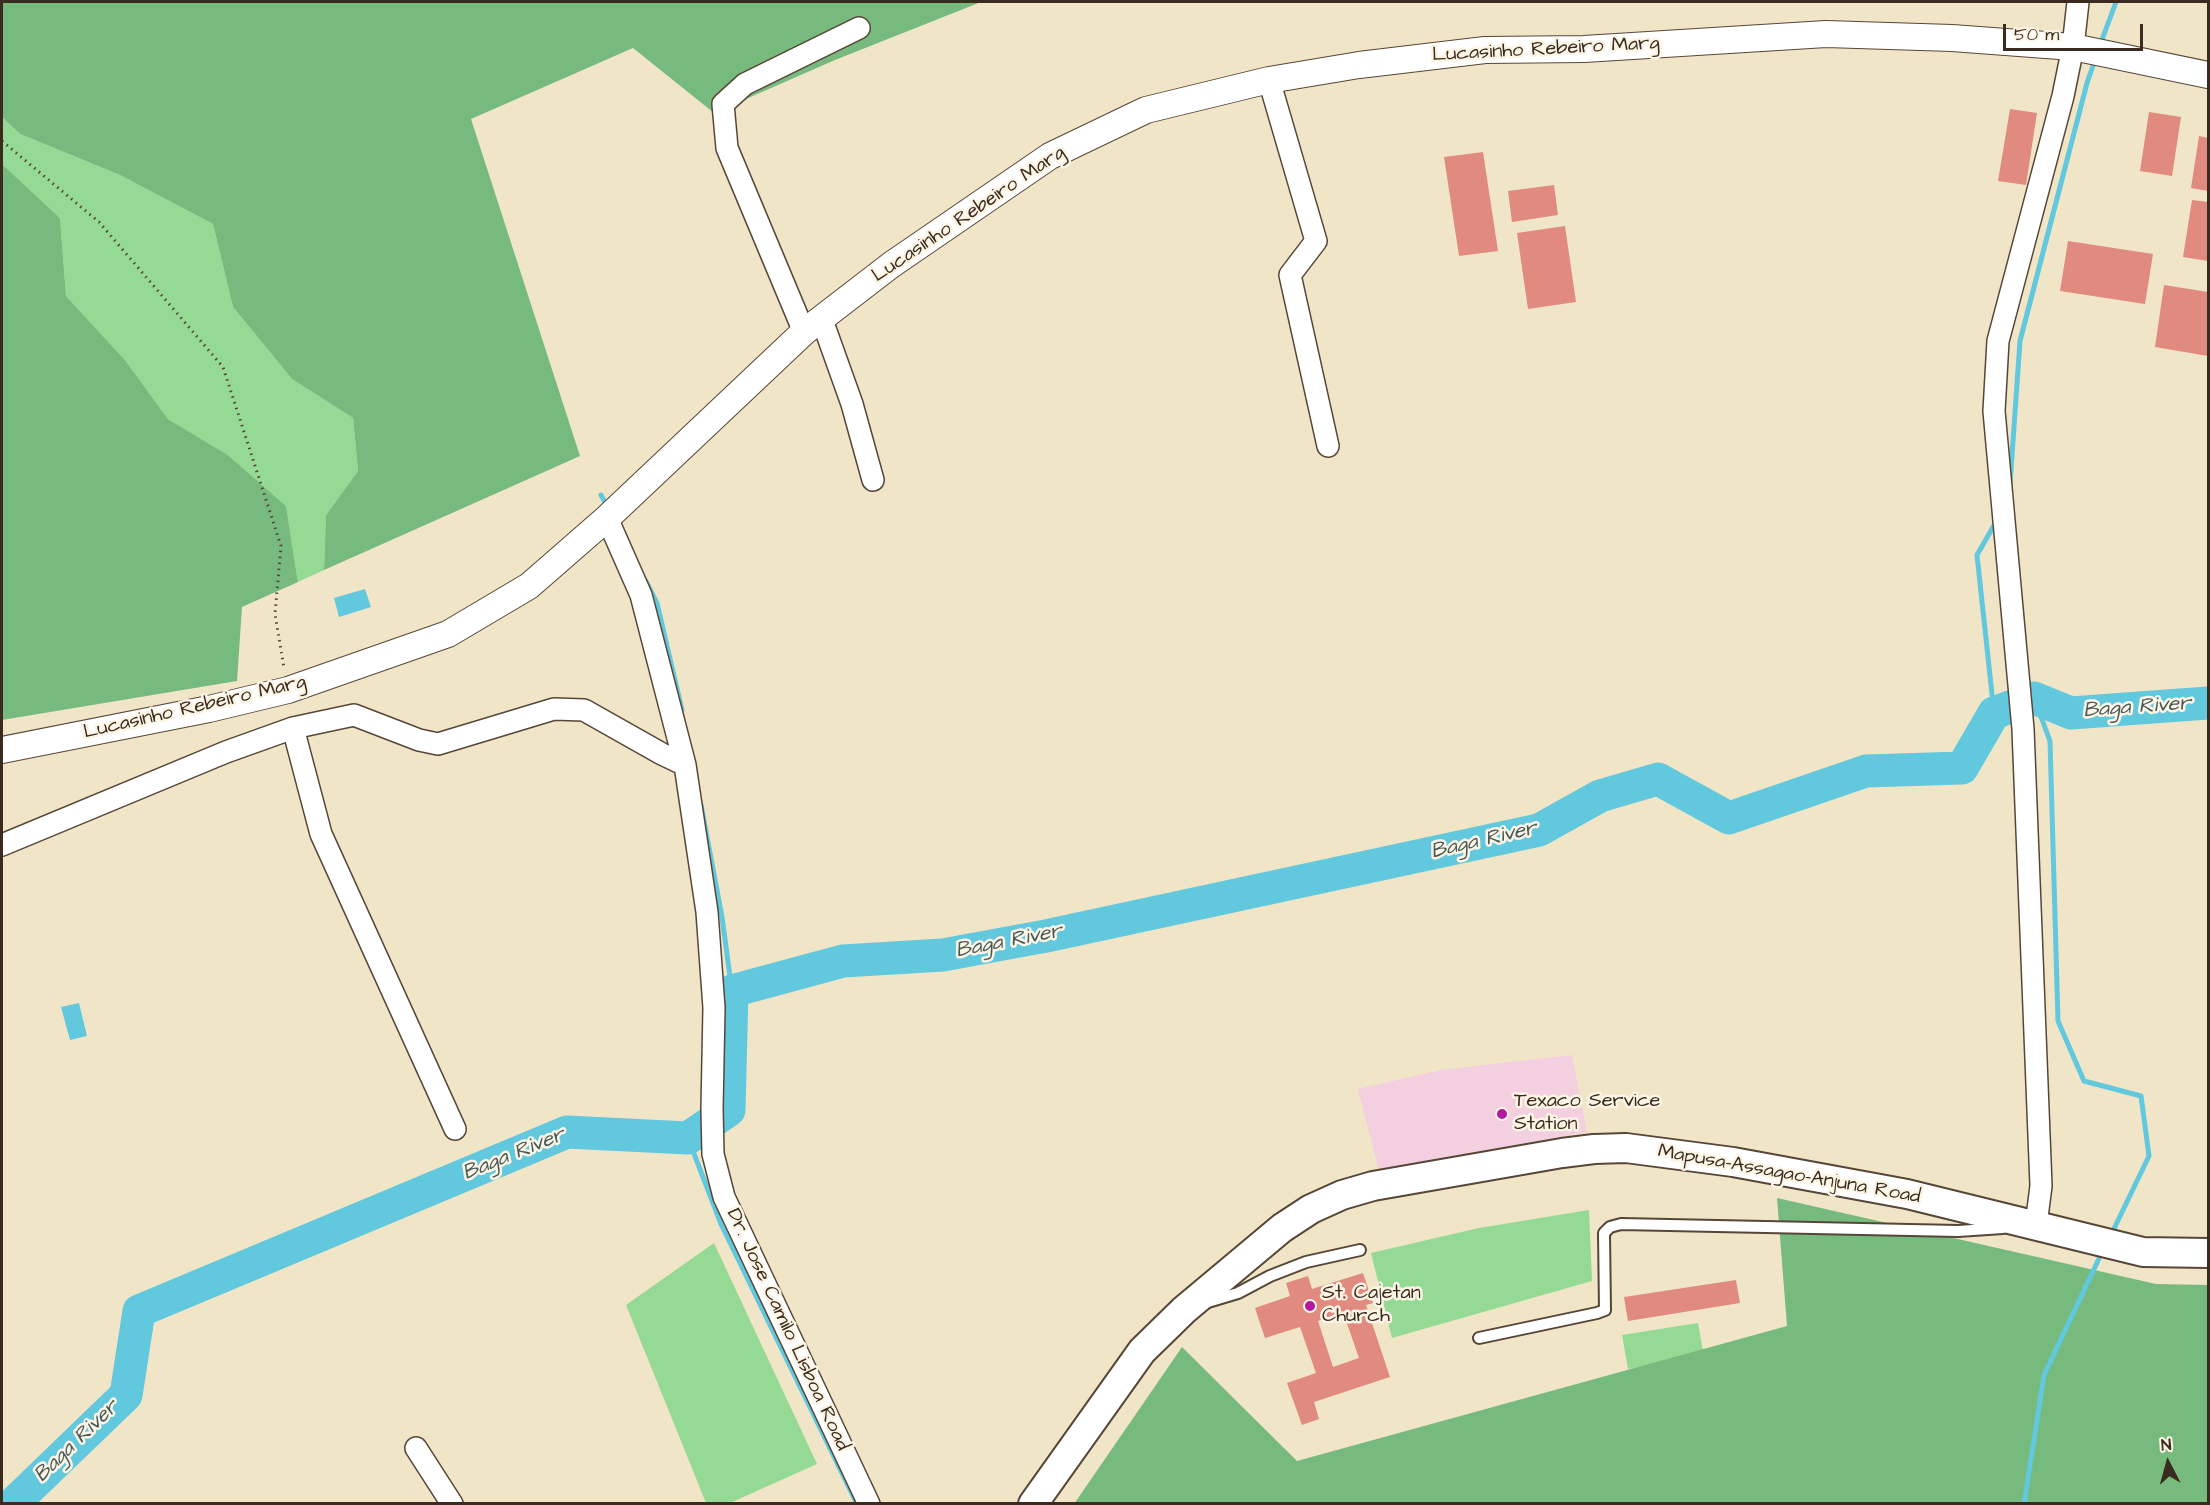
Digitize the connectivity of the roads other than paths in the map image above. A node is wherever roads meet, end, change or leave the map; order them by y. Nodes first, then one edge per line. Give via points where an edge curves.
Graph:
1 (2078, 2) edge
2 (859, 28) dead end
3 (2073, 47) junction
4 (2208, 75) edge
5 (1269, 80) junction
6 (813, 326) junction
7 (1328, 446) dead end
8 (873, 480) dead end
9 (607, 518) junction
10 (293, 728) junction
11 (2, 750) edge
12 (685, 765) junction
13 (2, 845) edge
14 (455, 1128) dead end
15 (2036, 1225) junction
16 (1360, 1250) dead end
17 (2208, 1253) edge
18 (1184, 1310) junction
19 (1479, 1338) dead end
20 (416, 1448) dead end
21 (452, 1503) edge
22 (869, 1503) edge
23 (1033, 1503) edge

1 - 3 street
2 - 6 street via 745,84 723,104 727,147
3 - 4 street, Lucasinho Rebeiro Marg
3 - 5 street, Lucasinho Rebeiro Marg via 1826,34 1584,49 1485,50
3 - 15 street via 1998,340 1994,411 2024,729 2041,1186
5 - 6 street, Lucasinho Rebeiro Marg via 1146,110 1050,156 891,265
5 - 7 street via 1316,241 1290,275
6 - 8 street via 852,404
6 - 9 street, Lucasinho Rebeiro Marg
9 - 11 street, Lucasinho Rebeiro Marg via 529,586 448,634 288,690
9 - 12 street, Dr. Jose Camilo Lisboa Road via 641,595
10 - 12 street via 354,715 438,744 554,710 584,710
10 - 13 street
10 - 14 street via 321,834
12 - 22 street, Dr. Jose Camilo Lisboa Road via 707,912 714,1008 713,1154 724,1197
15 - 17 main road, Mapusa-Assagao-Anjuna Road via 2143,1252
15 - 18 main road, Mapusa-Assagao-Anjuna Road via 1906,1194 1733,1162 1626,1148 1594,1149 1373,1186 1342,1195 1282,1228
15 - 19 lane via 1958,1231 1621,1224 1604,1233 1605,1310
16 - 18 lane via 1306,1262 1238,1293
18 - 23 main road, Mapusa-Assagao-Anjuna Road via 1142,1350
20 - 21 street

